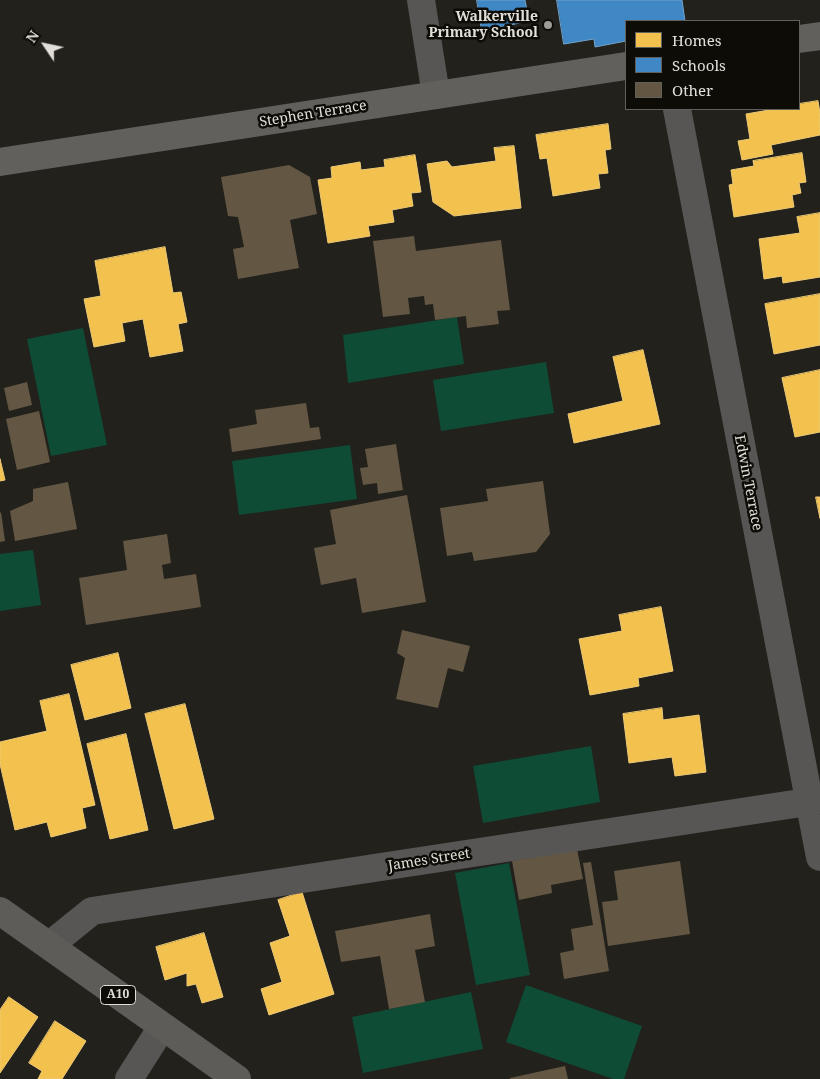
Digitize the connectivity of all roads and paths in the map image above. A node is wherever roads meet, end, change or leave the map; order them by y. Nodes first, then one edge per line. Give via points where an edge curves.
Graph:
1 (421, 0) edge
2 (820, 36) edge
3 (800, 39) edge
4 (625, 66) edge
5 (436, 95) junction
6 (677, 110) edge
7 (0, 162) edge
8 (814, 801) edge
9 (820, 858) edge
10 (0, 911) edge
11 (50, 945) junction
12 (162, 1027) junction
13 (129, 1079) edge
14 (237, 1079) edge

1 - 5 street
2 - 3 main road
4 - 5 main road, Stephen Terrace
5 - 7 main road, Stephen Terrace
6 - 8 street, Edwin Terrace
8 - 9 street, Edwin Terrace
8 - 11 street, James Street via 92,911
10 - 11 highway, A10
11 - 12 highway, A10
12 - 13 street
12 - 14 highway, A10

